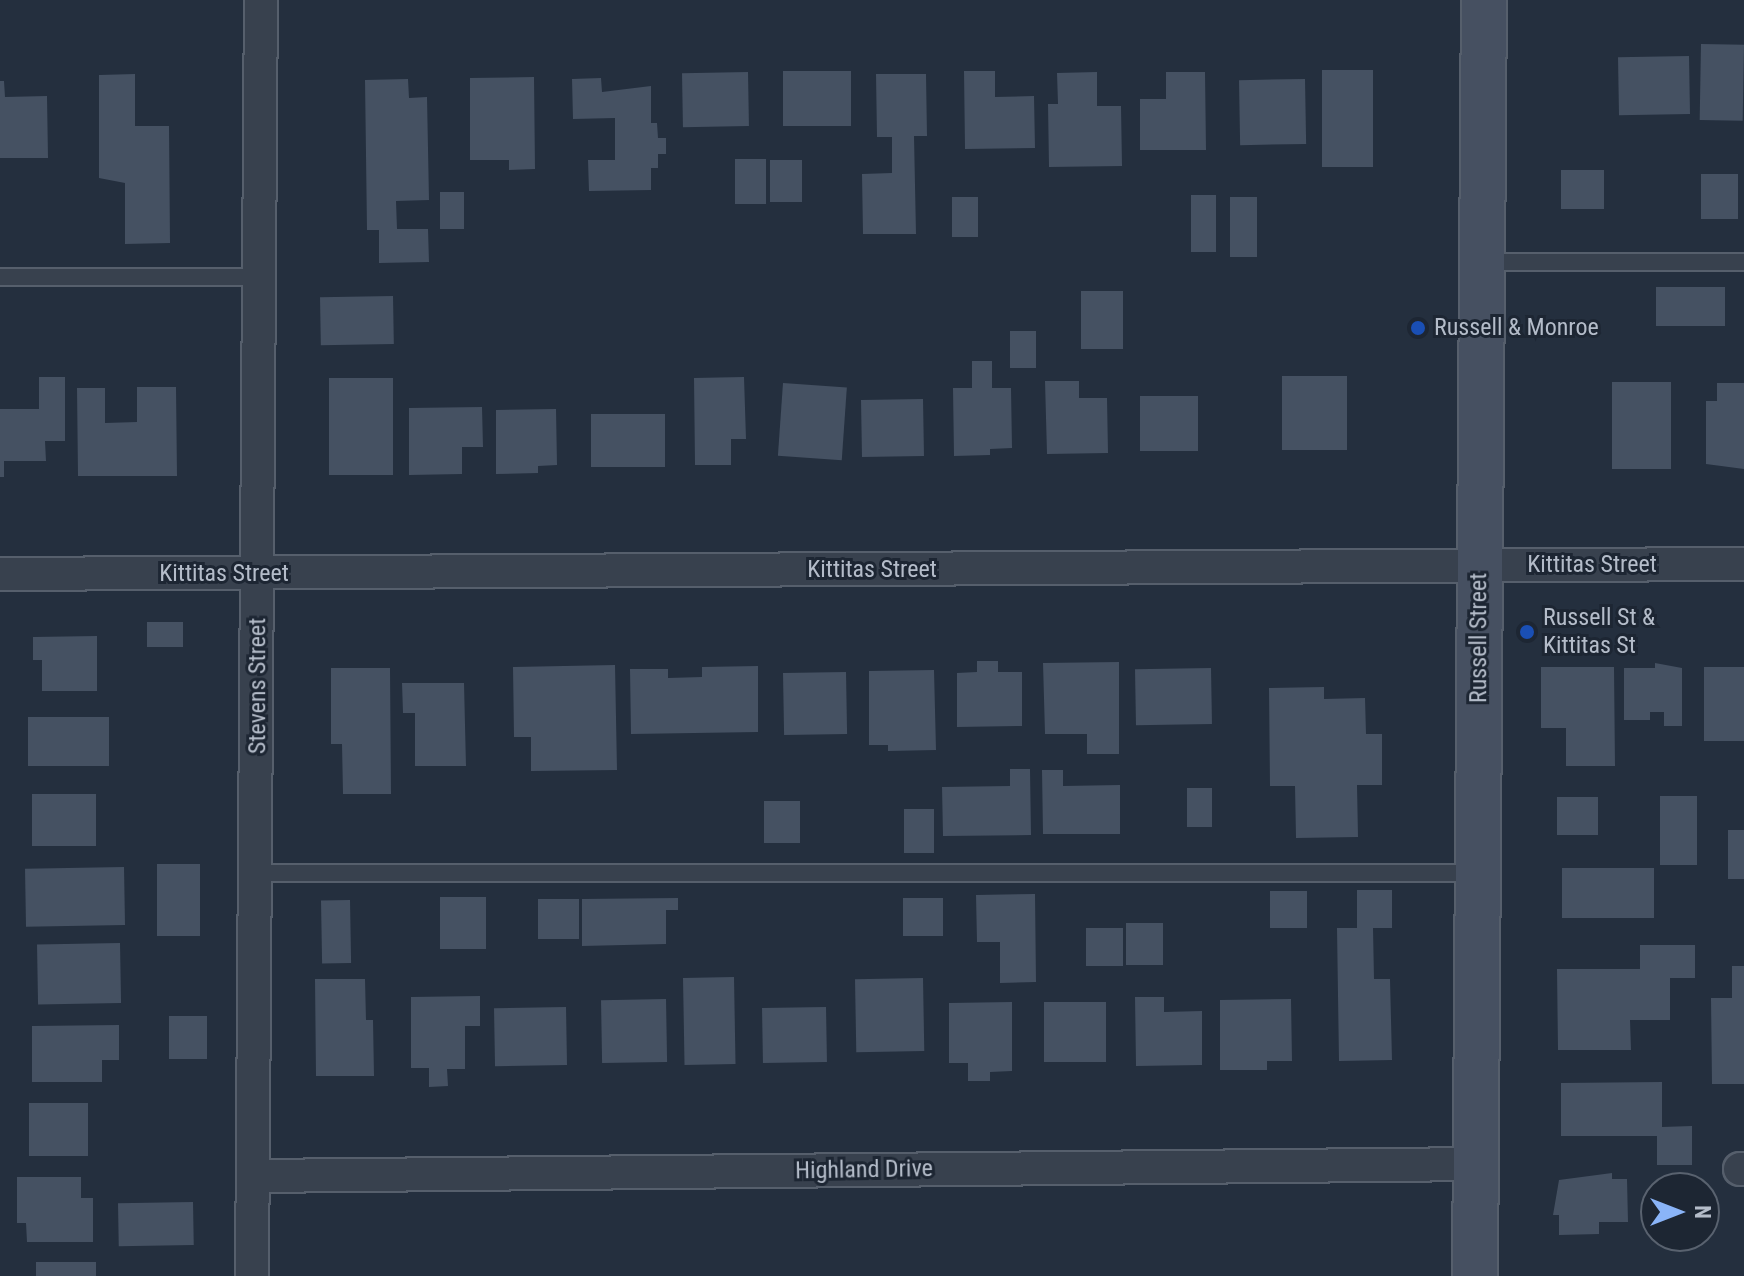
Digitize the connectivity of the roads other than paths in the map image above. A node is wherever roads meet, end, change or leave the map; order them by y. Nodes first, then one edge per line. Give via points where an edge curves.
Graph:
1 (261, 0) edge
2 (1484, 0) edge
3 (1482, 262) junction
4 (1744, 262) edge
5 (0, 277) edge
6 (260, 277) junction
7 (1744, 564) edge
8 (1480, 566) junction
9 (0, 574) edge
10 (258, 574) junction
11 (256, 873) junction
12 (1478, 873) junction
13 (1475, 1164) junction
14 (254, 1176) junction
15 (252, 1276) edge
16 (1475, 1276) edge

1 - 6 street, Stevens Street
2 - 3 main road, Russell Street
3 - 4 lane
3 - 8 main road, Russell Street
5 - 6 lane
6 - 10 street, Stevens Street
7 - 8 street, Kittitas Street
8 - 10 street, Kittitas Street
8 - 12 main road, Russell Street
9 - 10 street, Kittitas Street
10 - 11 street, Stevens Street
11 - 12 lane
11 - 14 street, Stevens Street
12 - 13 main road, Russell Street
13 - 14 street, Highland Drive
13 - 16 main road, Russell Street
14 - 15 street, Stevens Street

